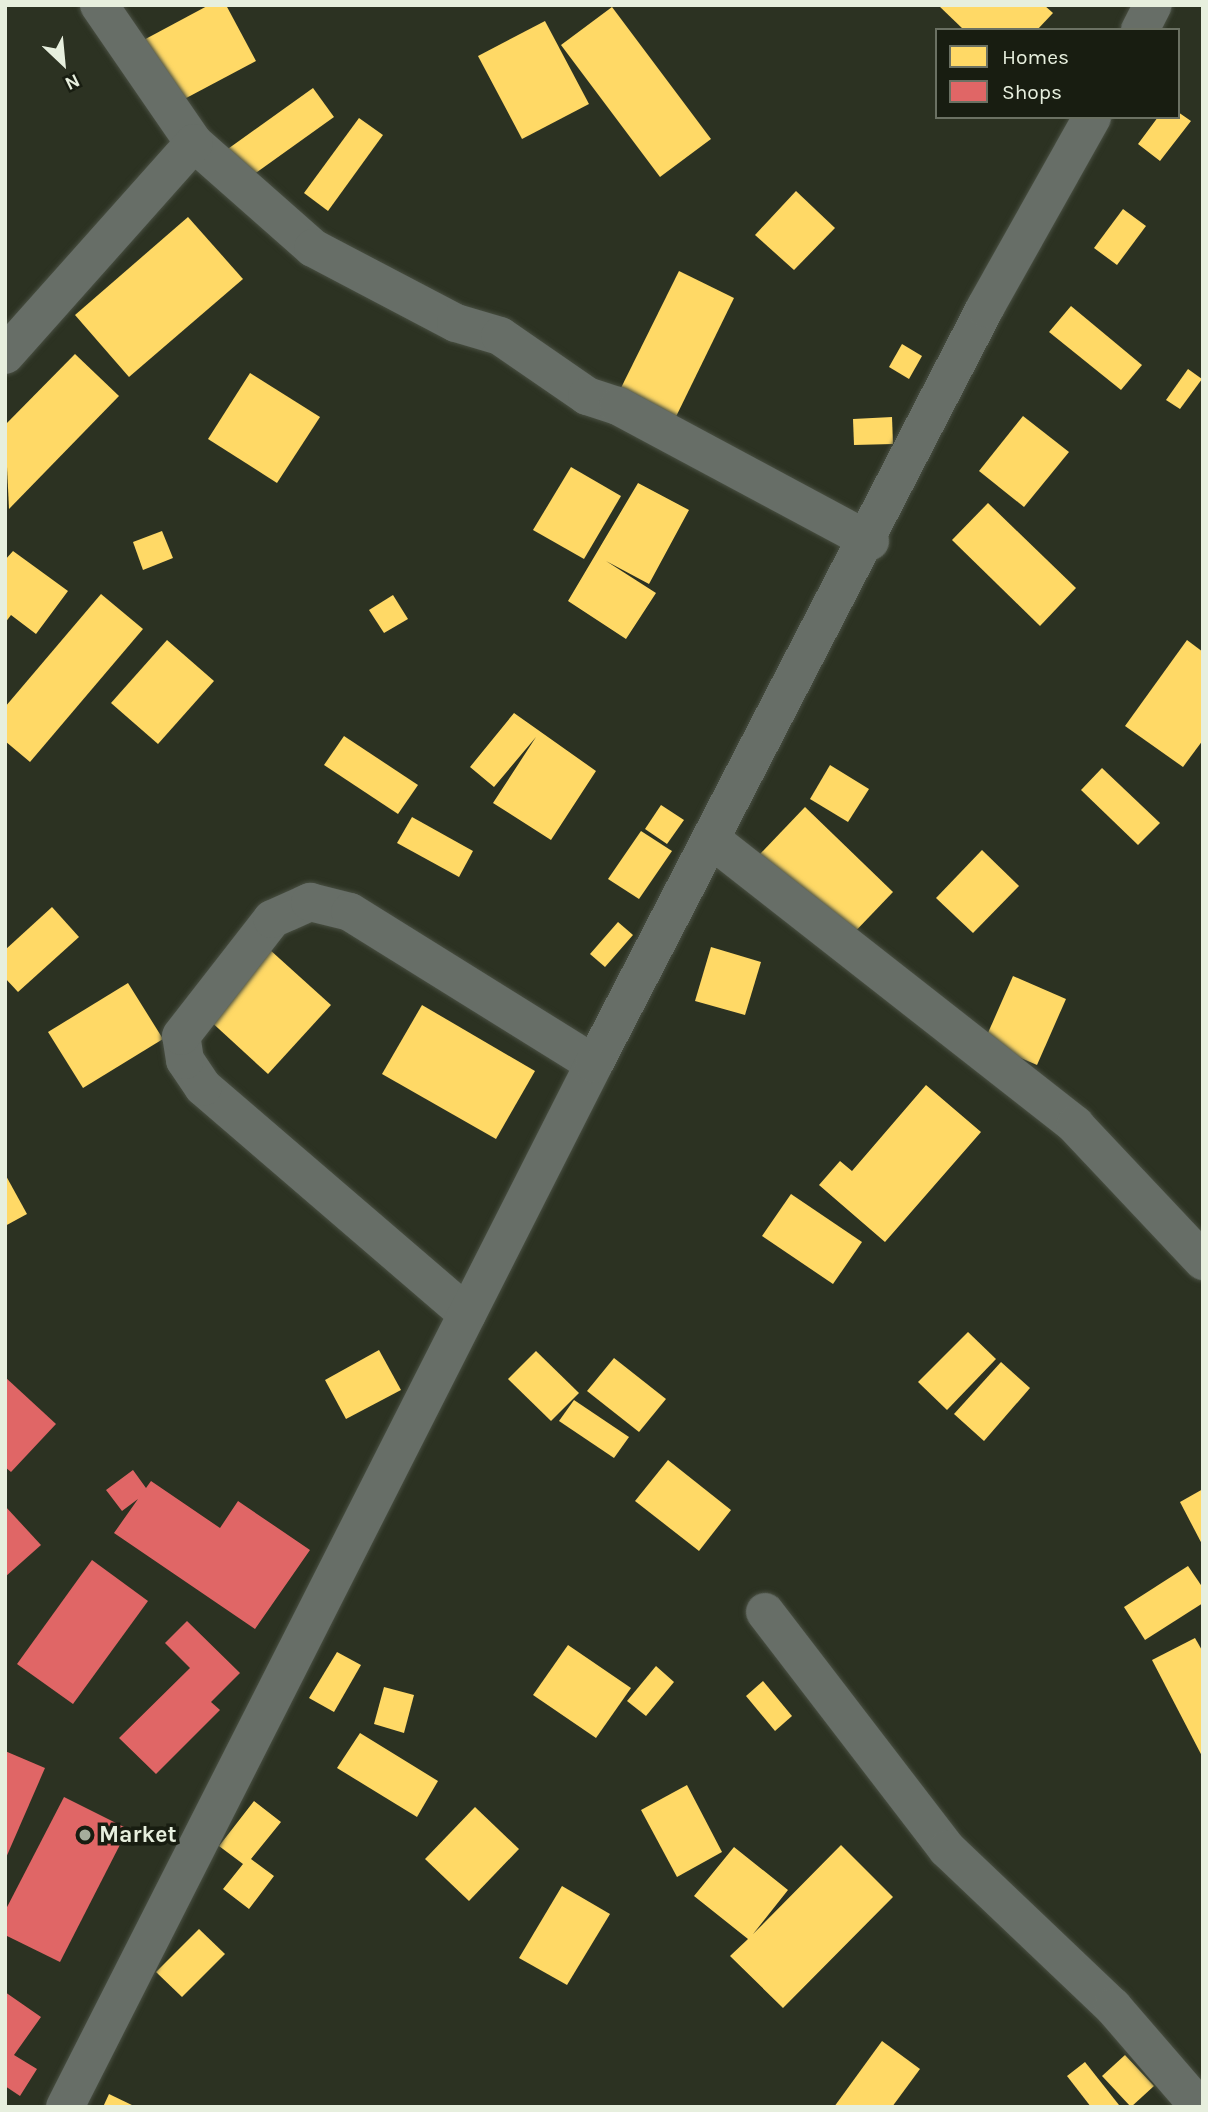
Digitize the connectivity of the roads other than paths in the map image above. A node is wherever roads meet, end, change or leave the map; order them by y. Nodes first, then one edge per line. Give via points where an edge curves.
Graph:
1 (99, 5) edge
2 (1153, 5) edge
3 (1141, 28) edge
4 (1091, 119) edge
5 (194, 143) junction
6 (5, 355) edge
7 (870, 541) junction
8 (712, 840) junction
9 (594, 1064) junction
10 (1203, 1261) edge
11 (467, 1314) junction
12 (765, 1612) dead end
13 (1197, 2103) edge
14 (65, 2107) edge

1 - 5 street
2 - 3 street
4 - 7 street via 985,309
5 - 6 street
5 - 7 street via 313,248 456,323 500,337 587,396 618,407
7 - 8 street
8 - 9 street
8 - 10 street via 1075,1125
9 - 11 street
9 - 11 street via 350,912 310,902 272,919 181,1036 185,1060 203,1087
11 - 14 street
12 - 13 street via 947,1849 1132,2027

